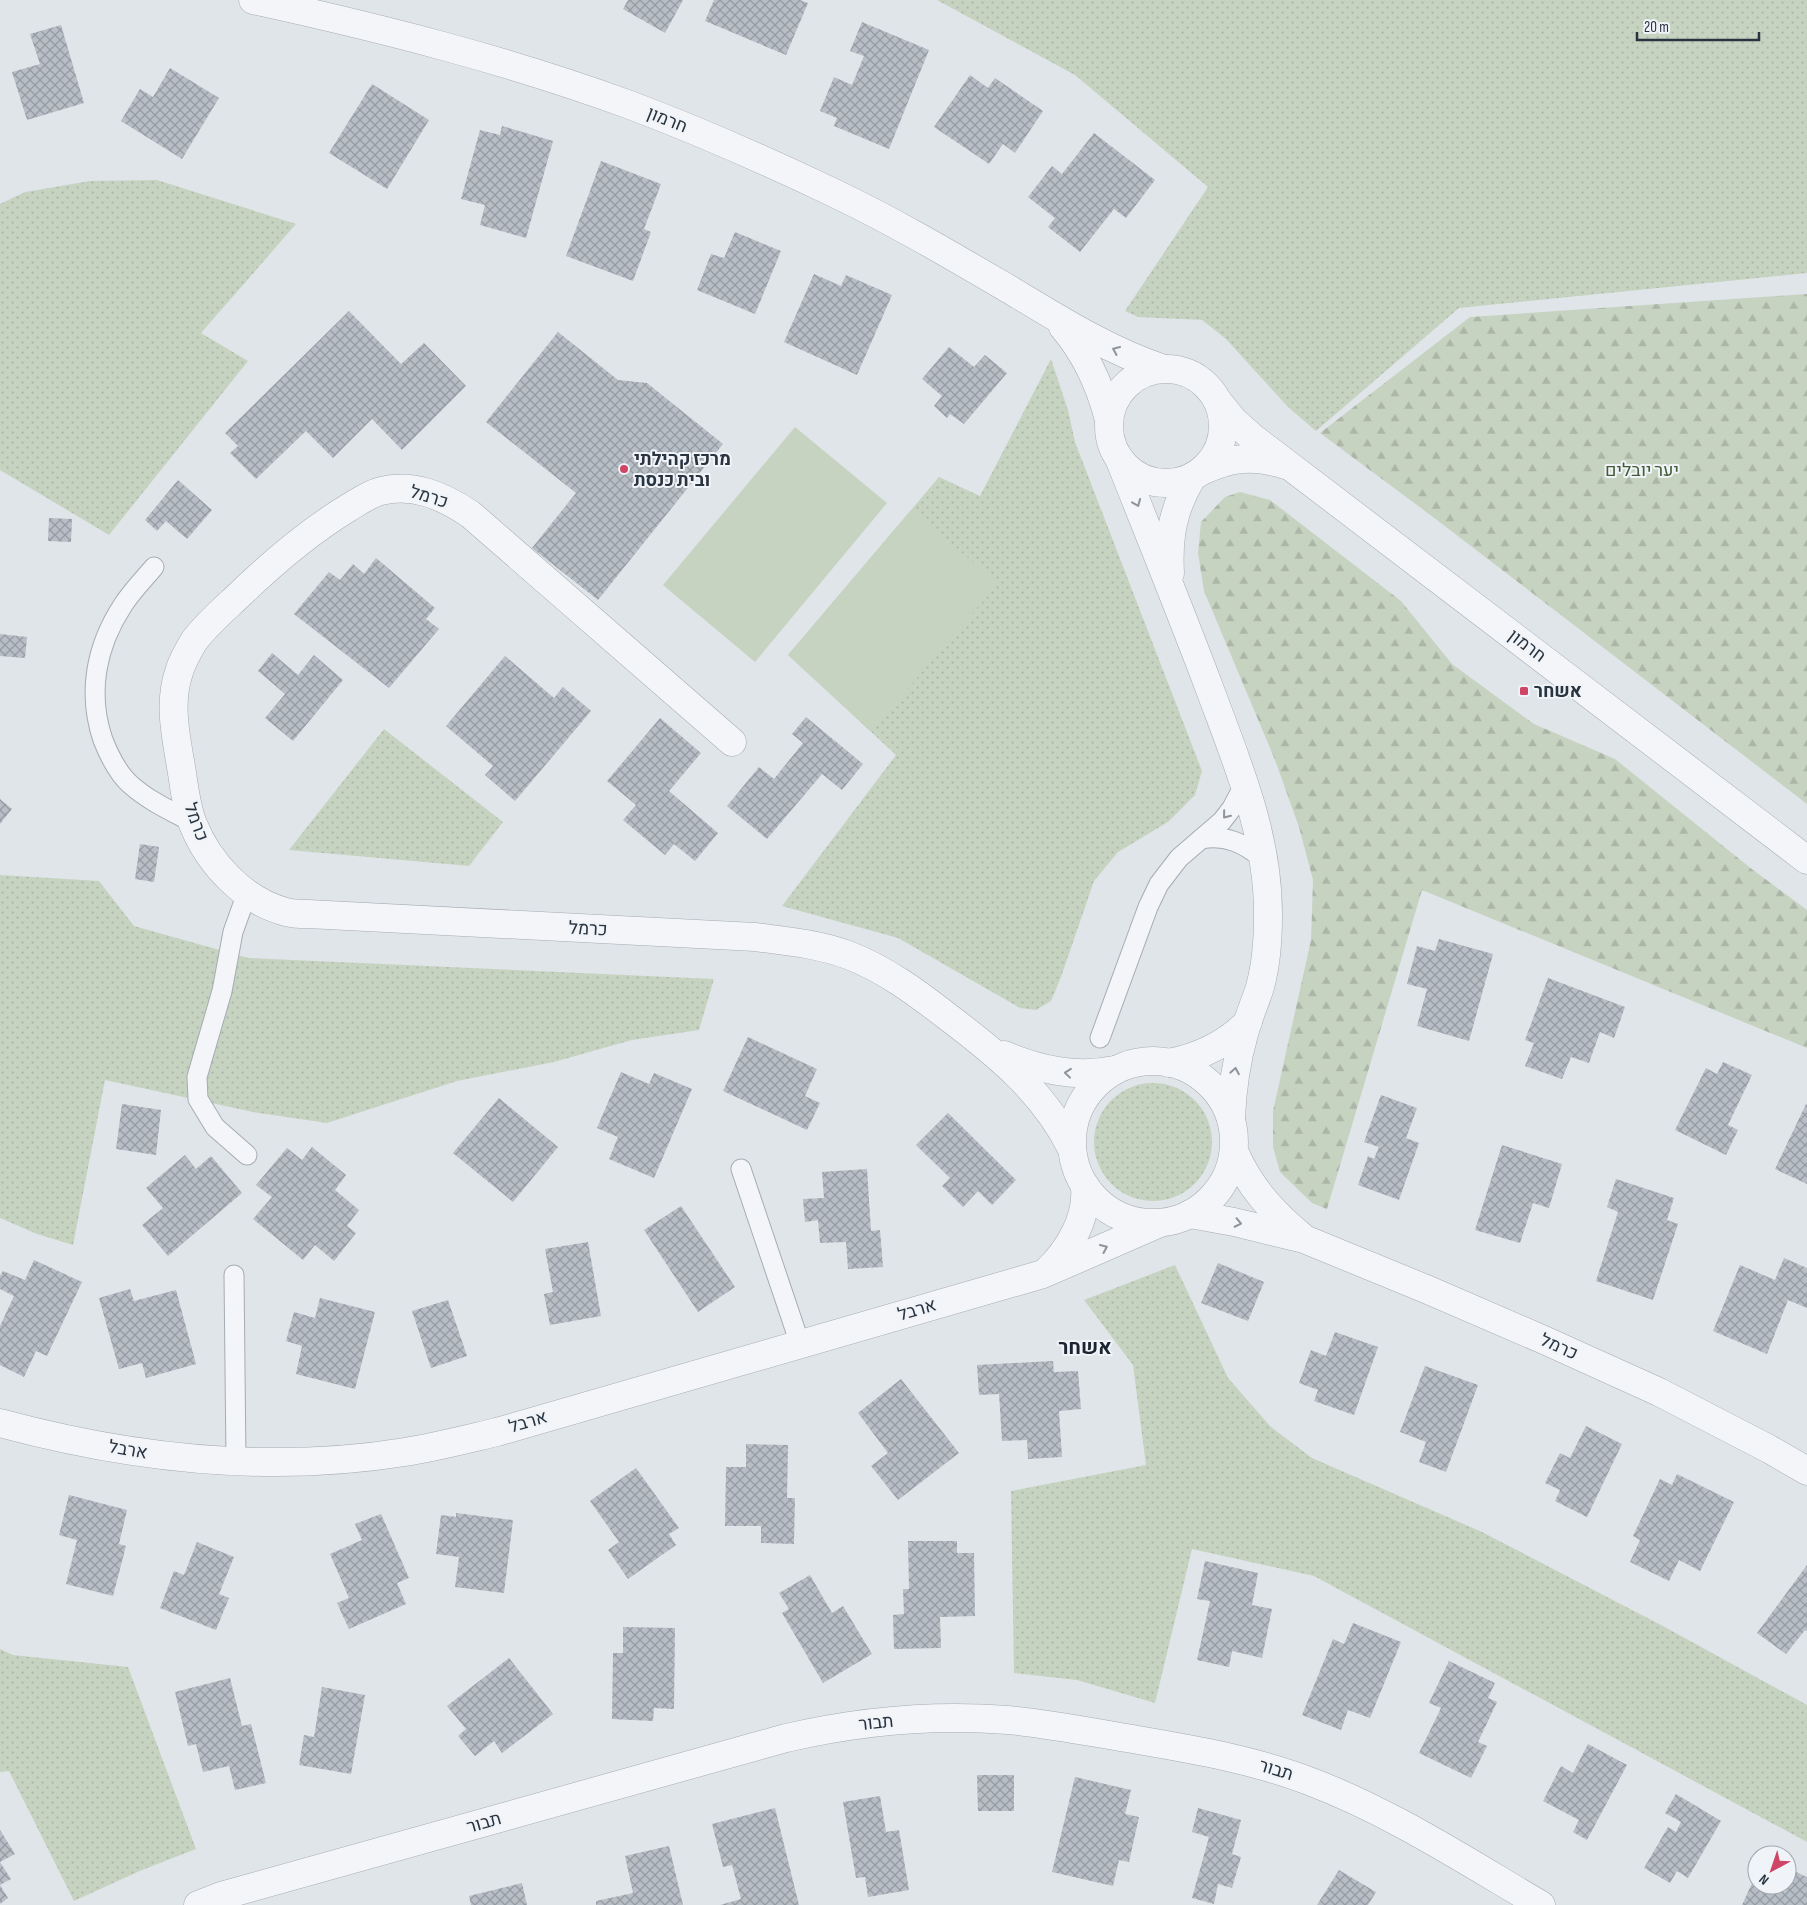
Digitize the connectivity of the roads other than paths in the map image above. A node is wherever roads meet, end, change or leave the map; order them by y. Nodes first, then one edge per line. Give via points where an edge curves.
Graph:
1 (253, 0) edge
2 (1051, 315) junction
3 (1161, 368) junction
4 (1217, 400) junction
5 (1109, 420) junction
6 (1118, 458) junction
7 (1295, 470) junction
8 (1197, 474) junction
9 (154, 567) dead end
10 (1171, 587) junction
11 (732, 742) dead end
12 (1244, 786) junction
13 (192, 822) junction
14 (1201, 839) junction
15 (1263, 859) junction
16 (1807, 860) edge
17 (247, 893) junction
18 (1248, 1022) junction
19 (1100, 1038) dead end
20 (993, 1051) junction
21 (1170, 1063) junction
22 (1116, 1069) junction
23 (1231, 1120) junction
24 (1072, 1149) junction
25 (1234, 1151) junction
26 (247, 1155) dead end
27 (741, 1169) dead end
28 (1085, 1186) junction
29 (1190, 1214) junction
30 (1160, 1223) junction
31 (1304, 1238) junction
32 (1043, 1274) junction
33 (234, 1275) dead end
34 (800, 1344) junction
35 (0, 1423) edge
36 (236, 1462) junction
37 (1807, 1471) edge
38 (198, 1905) edge
39 (1541, 1905) edge

1 - 2 street, חרמון via 420,40 526,70 630,105 733,146 836,194 942,250
3 -> 2 street, חרמון via 1116,351
2 - 5 street via 1083,354 1096,380
3 - 4 street via 1194,375
3 - 5 street via 1130,380 1115,398
4 - 7 street, חרמון via 1234,421
4 - 8 street via 1224,432 1217,453
5 - 6 street via 1111,442
6 - 8 street via 1129,470 1149,481 1171,483
6 -> 10 street
7 - 8 street via 1250,458 1228,460
7 - 16 street, חרמון
8 - 10 street via 1177,506 1172,524 1169,544
9 - 13 lane via 123,605 103,644 94,683 97,721 109,755 129,784 157,804
10 - 12 street
11 - 13 street, כרמל via 470,514 440,496 410,489 380,491 301,541 213,620 184,656 175,686 174,713
12 -> 14 lane via 1227,815
12 - 15 street
13 - 17 street, כרמל via 214,861
14 - 15 lane via 1227,838 1250,848
14 - 19 lane via 1172,866 1153,894
15 - 18 street via 1267,882 1266,951 1260,986
17 - 20 street, כרמל via 266,905 301,914 791,941 848,955 890,975
17 - 26 lane via 233,932 222,992 197,1078 198,1099 215,1126
18 - 21 street via 1213,1049
23 -> 18 street via 1235,1070
22 -> 20 street via 1085,1074 1056,1071
20 - 24 street via 1040,1099
21 - 22 street via 1146,1061
21 - 23 street via 1192,1070 1205,1079 1217,1092
22 - 24 street via 1090,1089 1081,1103 1075,1118
23 - 25 street
24 - 28 street
25 - 29 street via 1231,1166 1216,1194
25 - 31 street via 1256,1192
27 - 34 lane
28 - 30 street via 1114,1213 1137,1221
28 - 32 street via 1083,1208 1075,1234 1064,1252
29 - 30 street
29 -> 31 street
32 -> 30 street, ארבל
31 - 37 street, כרמל via 1658,1392
32 - 34 street, ארבל
33 - 36 lane
34 - 36 street, ארבל via 451,1443 358,1458
35 - 36 street, ארבל via 165,1457
38 - 39 street, תבור via 786,1738 878,1722 941,1718 1043,1724 1204,1752 1276,1770 1389,1817

